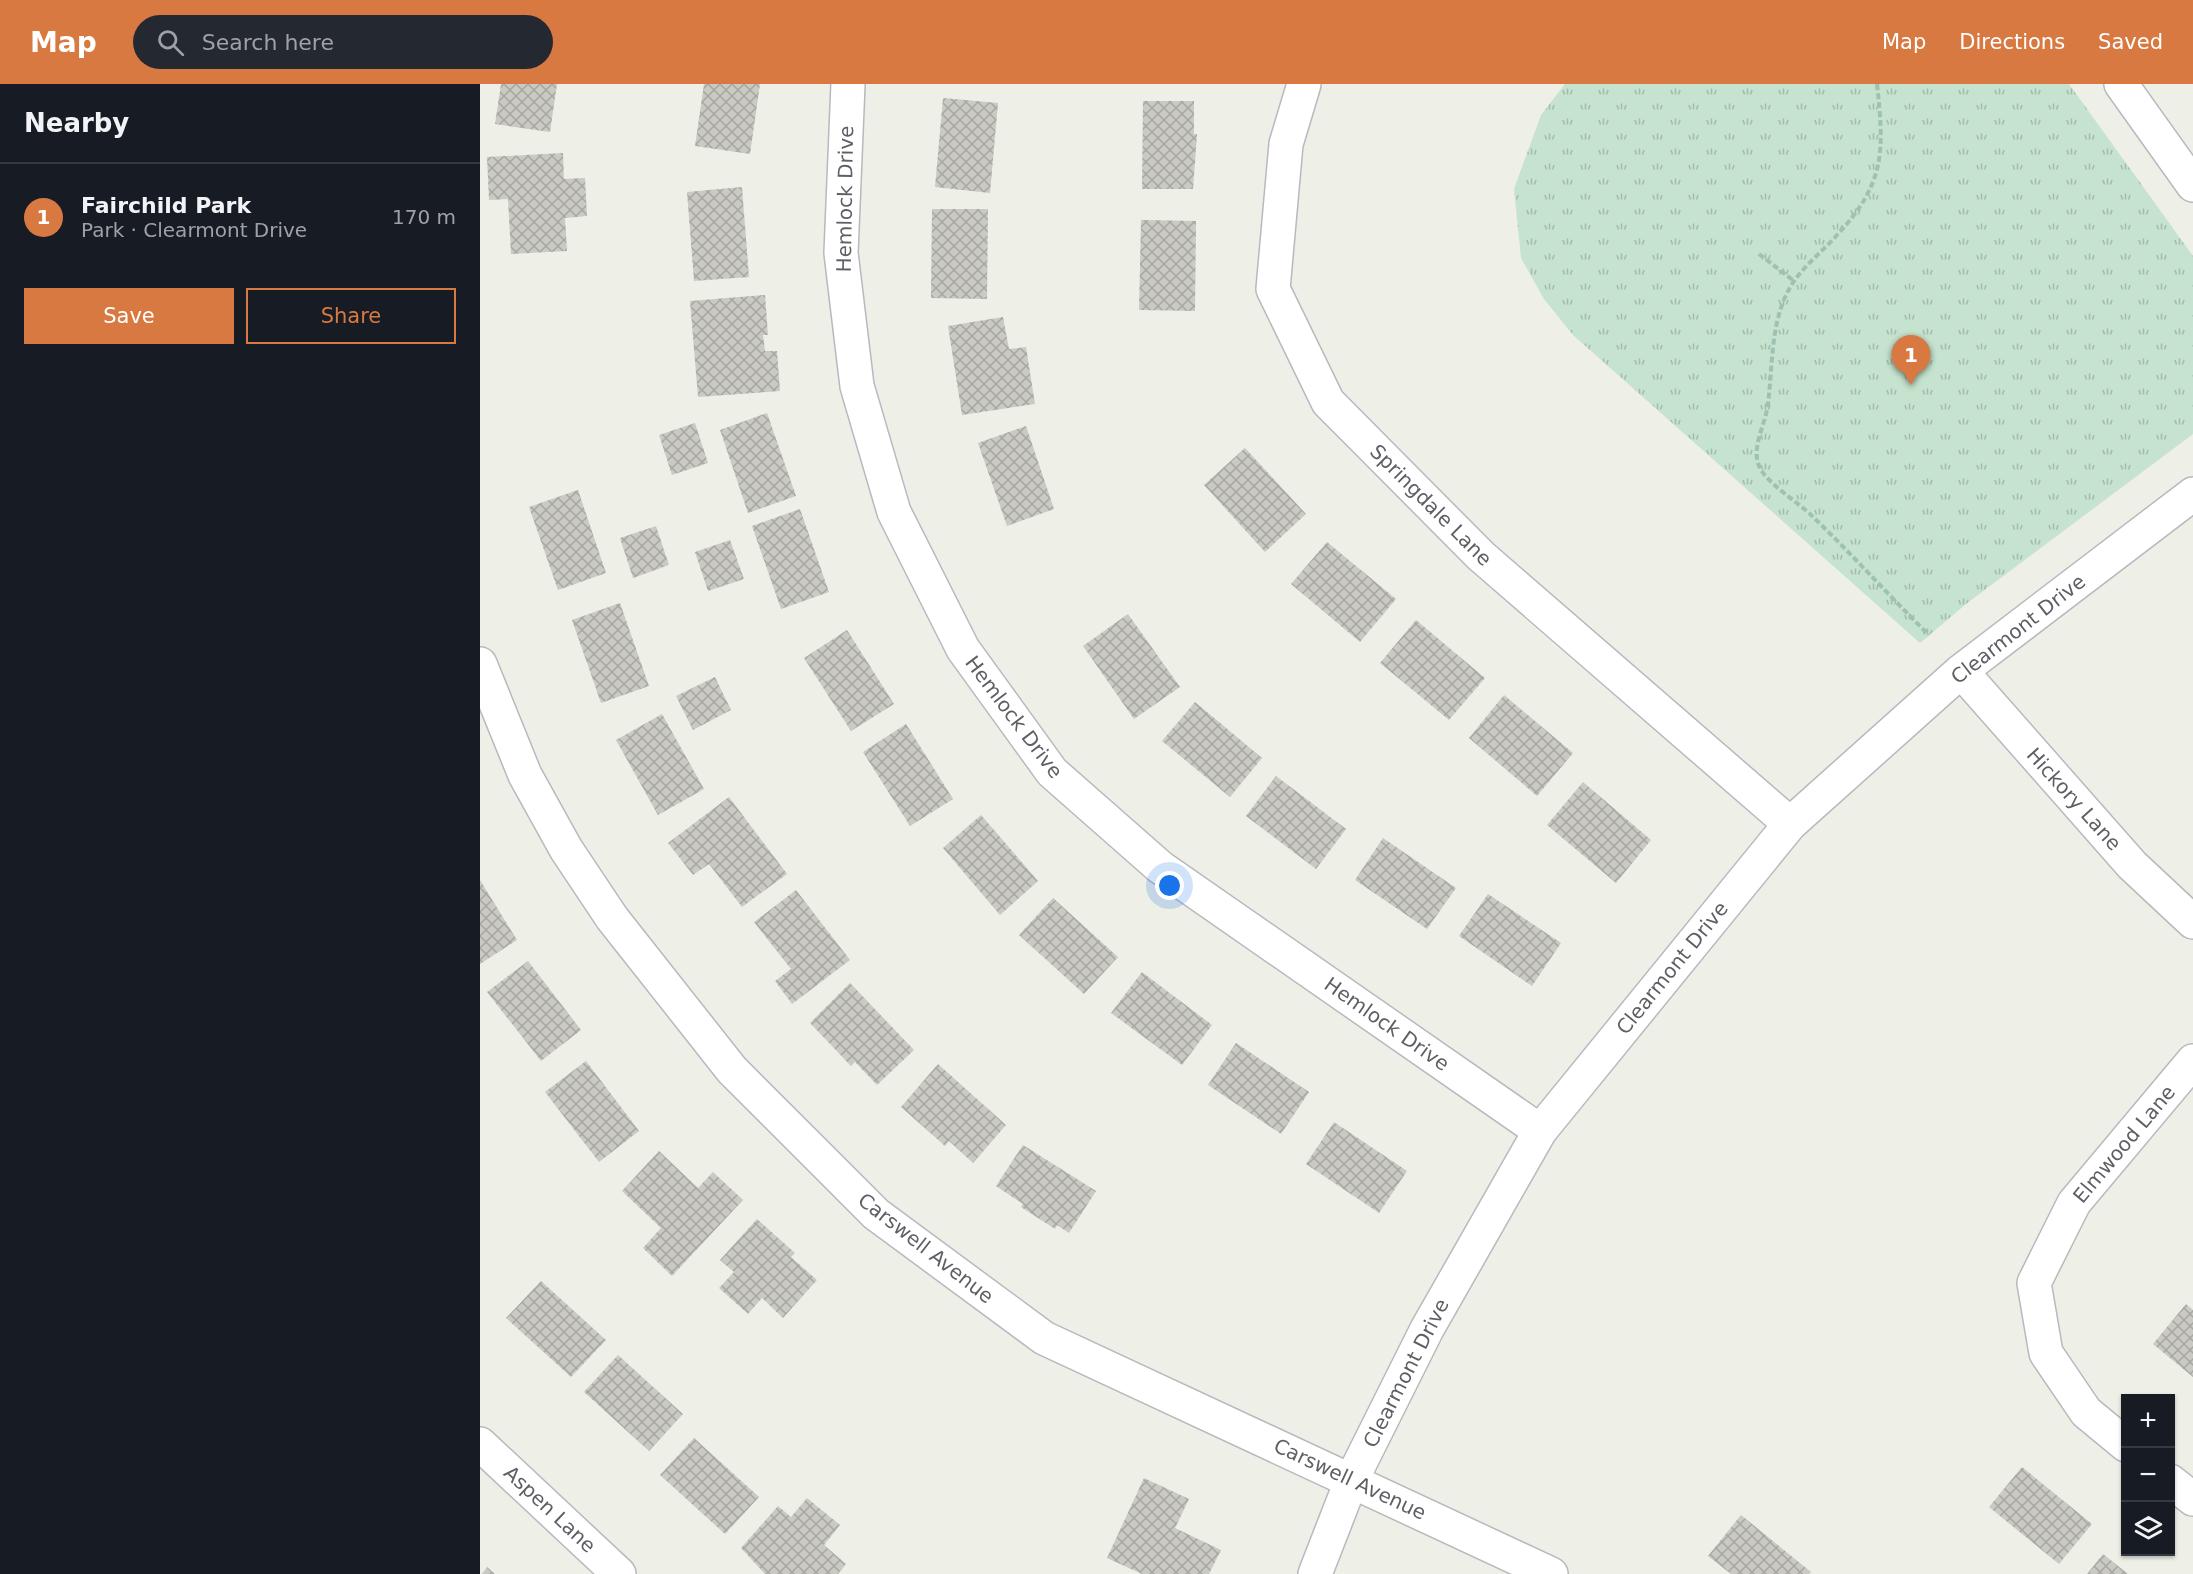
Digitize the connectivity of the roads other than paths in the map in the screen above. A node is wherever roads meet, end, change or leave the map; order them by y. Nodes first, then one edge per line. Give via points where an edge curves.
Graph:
1 (848, 84) edge
2 (1304, 84) edge
3 (2121, 84) edge
4 (2193, 185) edge
5 (2193, 494) edge
6 (480, 664) edge
7 (1961, 671) junction
8 (1790, 824) junction
9 (2193, 922) edge
10 (2193, 1061) edge
11 (1540, 1131) junction
12 (2121, 1441) edge
13 (480, 1444) edge
14 (1352, 1479) junction
15 (2175, 1485) edge
16 (2193, 1499) edge
17 (619, 1574) edge
18 (1316, 1574) edge
19 (1551, 1574) edge

1 - 11 street, Hemlock Drive via 841,253 857,386 894,512 963,649 1052,772 1160,867
2 - 8 street, Springdale Lane via 1286,144 1273,289 1328,402 1481,556
3 - 4 street
5 - 7 street, Clearmont Drive
6 - 14 street, Carswell Avenue via 525,775 566,849 612,918 732,1070 876,1214 1044,1338
7 - 8 street, Clearmont Drive
7 - 9 street, Hickory Lane via 2132,865
8 - 11 street, Clearmont Drive
10 - 12 street, Elmwood Lane via 2074,1203 2034,1283 2046,1353 2086,1412
11 - 14 street, Clearmont Drive via 1427,1329
13 - 17 street, Aspen Lane
14 - 18 street, Clearmont Drive
14 - 19 street, Carswell Avenue
15 - 16 street

